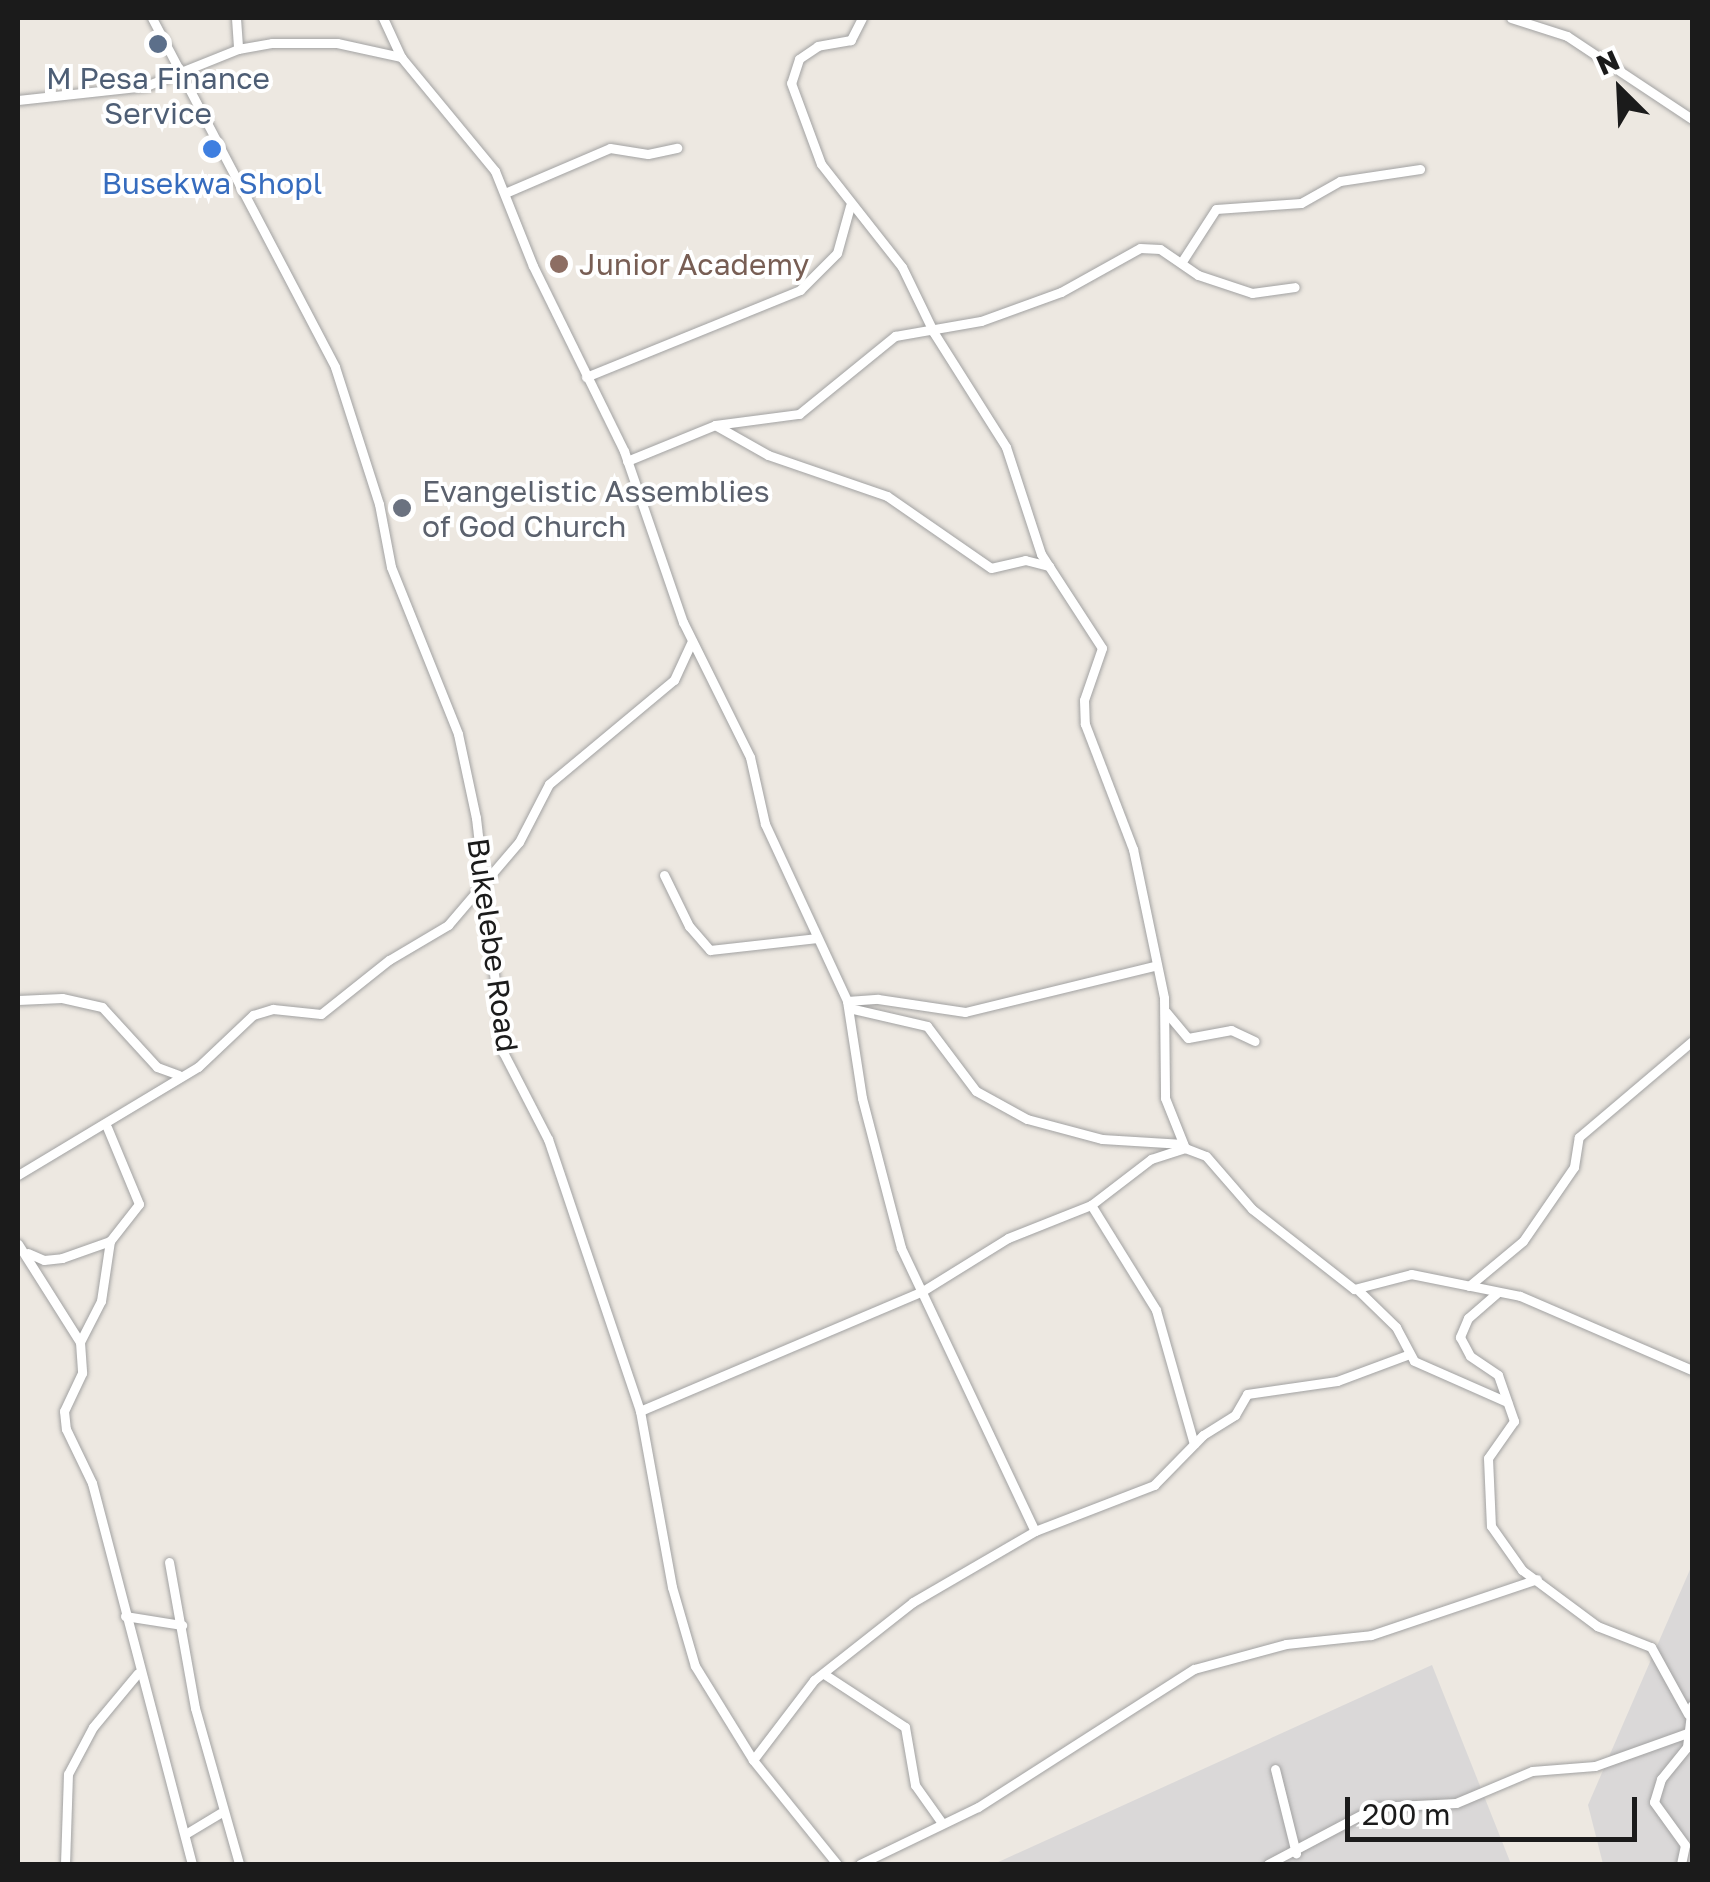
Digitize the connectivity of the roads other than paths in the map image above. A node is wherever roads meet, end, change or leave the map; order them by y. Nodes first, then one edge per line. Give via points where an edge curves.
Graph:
1 (152, 18) edge
2 (236, 18) edge
3 (383, 18) edge
4 (862, 18) edge
5 (1511, 18) edge
6 (238, 49) junction
7 (401, 57) junction
8 (182, 72) junction
9 (18, 100) edge
10 (1692, 119) edge
11 (677, 148) dead end
12 (1420, 170) dead end
13 (505, 193) junction
14 (850, 206) junction
15 (1182, 264) junction
16 (1295, 288) dead end
17 (934, 334) junction
18 (586, 377) junction
19 (715, 425) junction
20 (627, 460) junction
21 (1049, 566) junction
22 (692, 641) junction
23 (664, 875) dead end
24 (483, 886) junction
25 (816, 938) junction
26 (1154, 966) junction
27 (18, 1000) edge
28 (848, 1004) junction
29 (1165, 1009) junction
30 (1692, 1040) edge
31 (1255, 1041) dead end
32 (182, 1076) junction
33 (107, 1127) junction
34 (1184, 1146) junction
35 (18, 1175) edge
36 (1091, 1205) junction
37 (110, 1241) junction
38 (20, 1246) edge
39 (1468, 1286) junction
40 (1359, 1290) junction
41 (921, 1292) junction
42 (1498, 1292) junction
43 (80, 1342) junction
44 (1407, 1355) junction
45 (1692, 1370) edge
46 (1507, 1402) junction
47 (640, 1411) junction
48 (1194, 1444) junction
49 (1035, 1531) junction
50 (169, 1562) dead end
51 (1537, 1579) junction
52 (124, 1616) junction
53 (182, 1625) junction
54 (138, 1673) junction
55 (824, 1674) junction
56 (1690, 1709) edge
57 (1687, 1733) junction
58 (1690, 1748) edge
59 (753, 1760) junction
60 (1275, 1769) dead end
61 (220, 1812) junction
62 (942, 1823) junction
63 (187, 1833) junction
64 (1296, 1853) junction
65 (65, 1864) edge
66 (192, 1864) edge
67 (240, 1864) edge
68 (837, 1864) edge
69 (860, 1864) edge
70 (1268, 1864) edge
71 (1680, 1864) edge

1 - 8 street, Bukelebe Road
2 - 6 street
3 - 7 street
4 - 14 street via 852,39 809,50 790,78 818,158
5 - 10 street via 1567,36
6 - 7 street via 314,41
6 - 8 street
7 - 13 street via 481,150
8 - 9 street via 146,86
8 - 24 street, Bukelebe Road via 335,367 374,486 391,567 458,734
11 - 13 street via 648,154 610,148
12 - 15 street via 1340,182 1301,203 1216,209
13 - 18 street
14 - 17 street via 902,267
14 - 18 street via 837,253 800,290
15 - 16 street via 1252,293
15 - 17 street via 1160,248 1140,248 1061,292
17 - 19 street via 910,331 890,339 803,413
17 - 21 street via 1006,447 1026,520
18 - 20 street
19 - 20 street
19 - 21 street via 768,455 887,496 991,568 1024,560
20 - 22 street
21 - 26 street via 1102,648 1084,700 1085,724 1133,849
22 - 24 street via 674,680 549,784 519,842
22 - 25 street via 743,740 765,824
23 - 25 street via 689,926 710,950
24 - 32 street via 448,926 390,960 324,1012 259,1012
24 - 47 street, Bukelebe Road via 503,1052 548,1139
25 - 28 street
26 - 28 street via 965,1012 878,999
26 - 29 street
27 - 32 street via 62,998 102,1007 157,1067
28 - 34 street via 927,1026 976,1091 1027,1119 1102,1139
28 - 41 street via 879,1170
29 - 31 street via 1188,1038 1225,1030
29 - 34 street via 1162,1080
30 - 39 street via 1579,1137 1574,1167 1524,1241
32 - 33 street
33 - 35 street
33 - 37 street via 139,1204
34 - 36 street via 1141,1165
34 - 40 street via 1206,1156 1252,1209
36 - 41 street via 1008,1238
36 - 48 street via 1156,1310
37 - 38 street via 94,1251 44,1260
37 - 43 street via 101,1301
38 - 43 street
39 - 40 street via 1411,1274
39 - 42 street
40 - 44 street via 1396,1328
41 - 47 street
41 - 49 street
42 - 45 street via 1637,1342
42 - 46 street via 1468,1318 1460,1337 1470,1356 1498,1375
43 - 52 street via 82,1373 64,1419 92,1483
44 - 46 street
44 - 48 street via 1282,1393 1249,1392 1235,1415
46 - 51 street via 1513,1426 1490,1451 1486,1506 1498,1539
47 - 59 street, Bukelebe Road via 686,1640 706,1688
48 - 49 street via 1154,1485
49 - 55 street via 913,1602
50 - 53 street
51 - 56 street via 1597,1626 1650,1646
51 - 62 street via 1371,1635 1286,1644 1194,1669 1057,1760
52 - 53 street
52 - 54 street
53 - 61 street
54 - 63 street
54 - 65 street via 93,1727 68,1774
55 - 59 street
55 - 62 street via 905,1728 915,1785
56 - 57 street
57 - 58 street
57 - 64 street via 1595,1766 1514,1776 1456,1803 1376,1807
58 - 71 street via 1662,1779 1654,1802 1686,1845
59 - 68 street, Bukelebe Road
60 - 64 street
61 - 63 street
61 - 67 street
62 - 69 street
63 - 66 street
64 - 70 street

